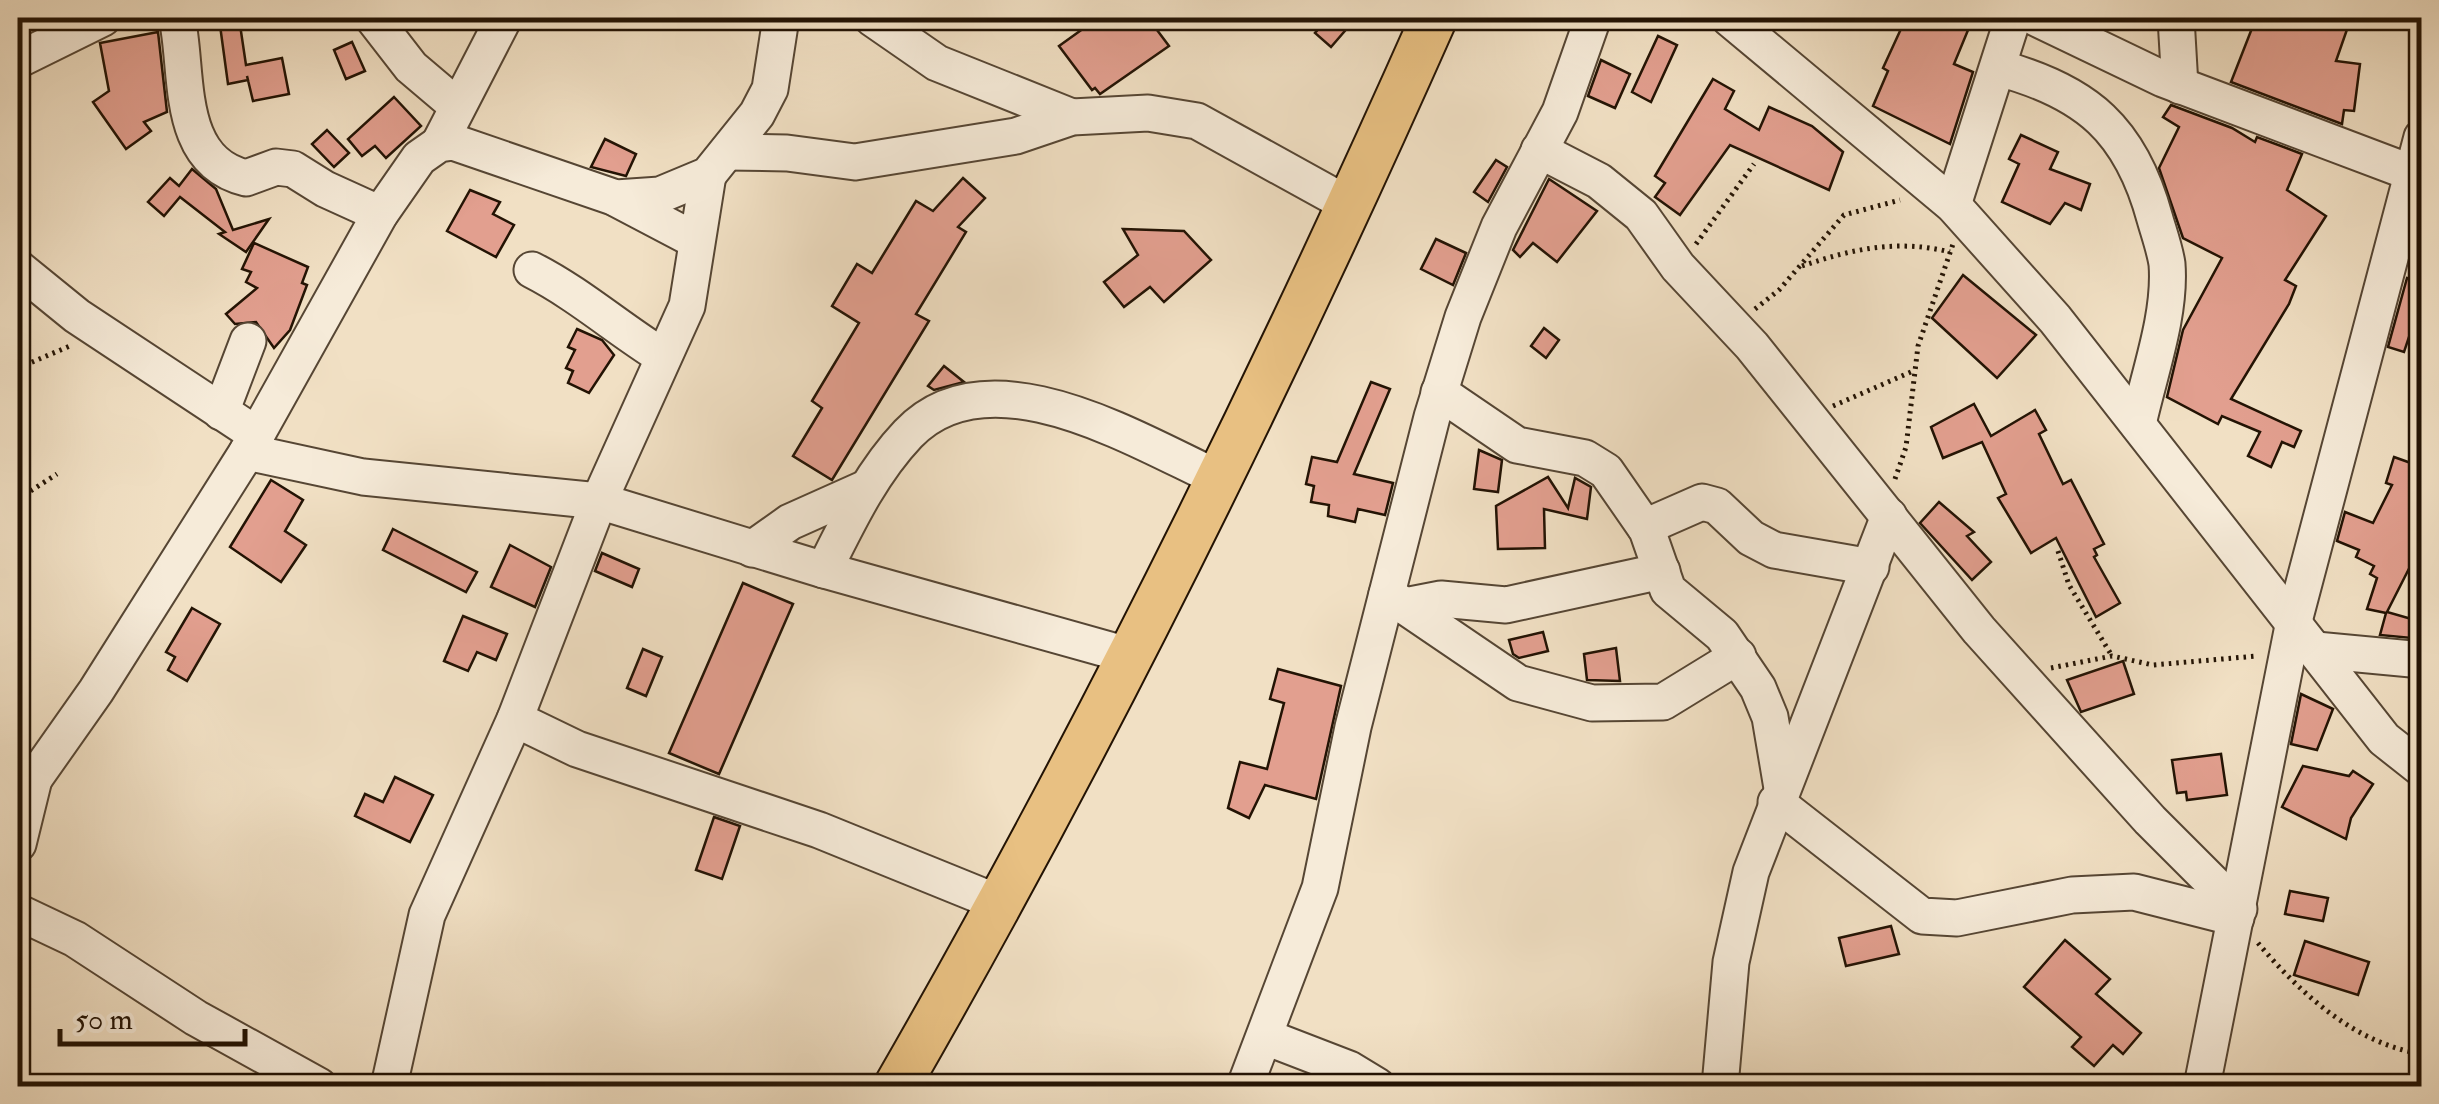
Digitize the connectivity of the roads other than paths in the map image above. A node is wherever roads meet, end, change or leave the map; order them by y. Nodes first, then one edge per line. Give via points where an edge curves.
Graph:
1 (103, 18) edge
2 (177, 18) edge
3 (372, 18) edge
4 (504, 18) edge
5 (781, 18) edge
6 (872, 18) edge
7 (1434, 18) edge
8 (1593, 18) edge
9 (1729, 18) edge
10 (2013, 18) edge
11 (2176, 18) edge
12 (2046, 23) edge
13 (18, 60) edge
14 (2001, 61) junction
15 (2180, 86) junction
16 (458, 106) junction
17 (756, 114) junction
18 (1072, 117) junction
19 (2422, 137) edge
20 (439, 144) junction
21 (1539, 150) junction
22 (787, 152) junction
23 (718, 164) junction
24 (2412, 173) junction
25 (616, 198) junction
26 (1949, 204) junction
27 (1351, 206) junction
28 (380, 214) junction
29 (695, 240) junction
30 (18, 268) edge
31 (532, 270) dead end
32 (248, 341) dead end
33 (662, 356) junction
34 (1440, 392) junction
35 (221, 412) junction
36 (2138, 424) junction
37 (252, 444) junction
38 (1220, 478) junction
39 (866, 488) junction
40 (599, 501) junction
41 (1880, 505) junction
42 (1645, 527) junction
43 (752, 549) junction
44 (1871, 567) junction
45 (824, 570) junction
46 (1662, 571) junction
47 (1396, 600) junction
48 (2300, 641) junction
49 (1130, 656) junction
50 (1738, 656) junction
51 (2422, 660) edge
52 (515, 720) junction
53 (2422, 770) edge
54 (26, 784) edge
55 (1779, 795) junction
56 (18, 844) edge
57 (999, 903) junction
58 (18, 912) edge
59 (2238, 913) junction
60 (1266, 1037) junction
61 (319, 1086) edge
62 (389, 1086) edge
63 (897, 1086) edge
64 (1245, 1086) edge
65 (1377, 1086) edge
66 (1720, 1086) edge
67 (2202, 1086) edge

1 - 13 street
2 - 28 street via 186,102 195,132 220,166 246,178 293,168
3 - 16 street via 411,66
4 - 16 street
5 - 17 street via 770,89
6 - 18 street via 938,63
7 - 27 main road
8 - 21 street via 1560,112
9 - 26 street
10 - 14 street
11 - 15 street
12 - 14 street
12 - 15 street
14 - 26 street
14 - 36 street via 2080,100 2119,134 2141,172 2167,264
15 - 24 street
16 - 20 street
17 - 22 street
17 - 23 street
18 - 22 street via 1016,136 900,158 855,162
18 - 27 street via 1148,112 1198,121
19 - 24 street
20 - 25 street via 453,142
20 - 28 street via 420,158
21 - 34 street via 1499,227
21 - 41 street via 1624,198
22 - 23 street
23 - 25 street via 660,195
23 - 29 street
24 - 48 street
25 - 29 street
26 - 36 street via 2055,319
27 - 38 main road
28 - 37 street
29 - 33 street via 687,306
30 - 35 street
31 - 33 street via 574,291
32 - 35 street
33 - 40 street
34 - 42 street via 1517,445 1600,464
34 - 47 street
35 - 37 street
36 - 48 street
37 - 40 street via 363,476
37 - 54 street via 70,732
38 - 39 street via 1034,400 983,398 934,414 910,432
38 - 49 main road
39 - 43 street via 790,522
39 - 45 street
40 - 43 street
40 - 52 street
41 - 44 street
41 - 59 street via 2020,677
42 - 44 street via 1702,502 1774,550
42 - 46 street
43 - 45 street
44 - 55 street
45 - 49 street
46 - 47 street via 1506,605
46 - 50 street via 1680,604
47 - 50 street via 1518,683 1592,703 1663,702
47 - 60 street via 1353,727 1320,888
48 - 51 street
48 - 53 street via 2384,739
48 - 59 street
49 - 57 main road
50 - 55 street via 1770,717
52 - 57 street via 577,749 818,830
52 - 62 street via 427,916
54 - 56 street
55 - 59 street via 1922,916 1957,918 2072,896 2134,892
55 - 66 street via 1738,920
57 - 63 main road
58 - 61 street via 75,939 196,1018
59 - 67 street
60 - 64 street
60 - 65 street

